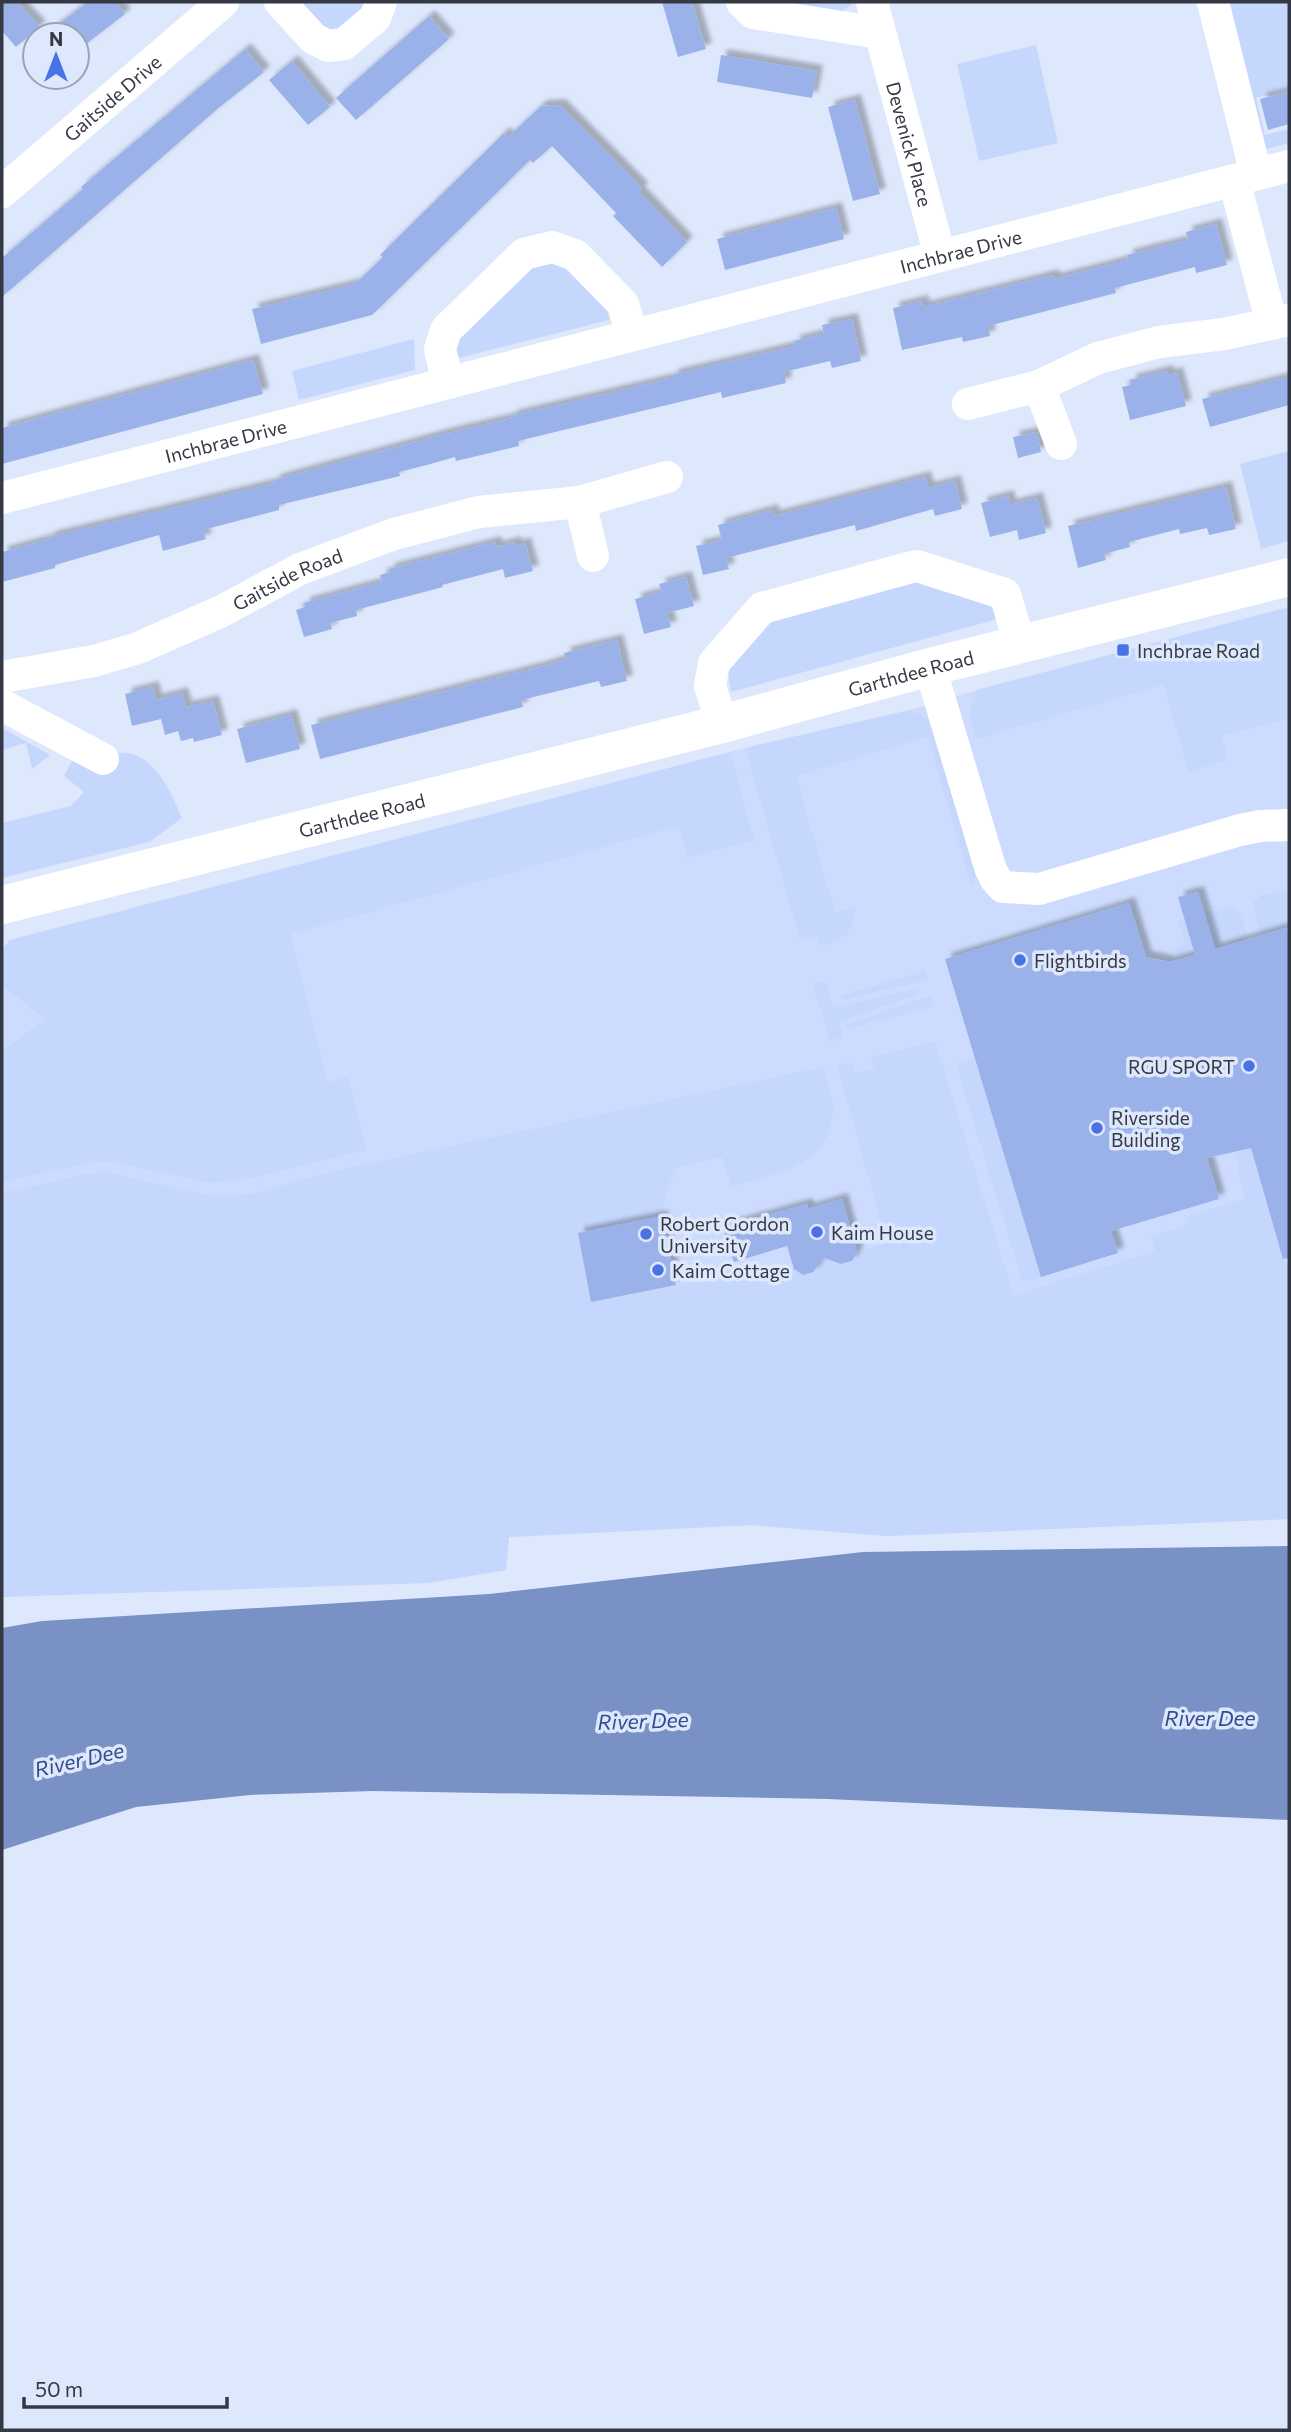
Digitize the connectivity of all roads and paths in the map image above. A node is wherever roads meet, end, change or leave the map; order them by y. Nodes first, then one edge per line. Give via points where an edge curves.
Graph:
1 (223, 2) edge
2 (281, 2) edge
3 (381, 2) edge
4 (742, 2) edge
5 (872, 2) edge
6 (1213, 2) edge
7 (880, 33) junction
8 (1289, 166) edge
9 (1245, 177) junction
10 (2, 192) edge
11 (940, 256) junction
12 (1280, 322) edge
13 (632, 335) junction
14 (448, 383) junction
15 (1040, 386) junction
16 (968, 404) dead end
17 (1061, 444) dead end
18 (667, 477) dead end
19 (2, 498) edge
20 (580, 502) junction
21 (593, 556) dead end
22 (1289, 576) edge
23 (1020, 645) junction
24 (930, 667) junction
25 (2, 677) edge
26 (2, 705) edge
27 (722, 724) junction
28 (103, 759) dead end
29 (1289, 825) edge
30 (2, 905) edge

1 - 10 street, Gaitside Drive
2 - 3 street via 313,38 328,46 344,44 365,27 375,18
4 - 7 street via 753,13
5 - 7 street, Devenick Place
6 - 9 street
7 - 11 street, Devenick Place
8 - 9 street, Inchbrae Drive
9 - 11 street, Inchbrae Drive
9 - 12 street
11 - 13 street, Inchbrae Drive
12 - 15 street via 1159,342 1098,358
13 - 14 street, Inchbrae Drive
13 - 14 street via 623,304 575,255 552,247 524,254 446,330 440,348
14 - 19 street, Inchbrae Drive
15 - 16 street
15 - 17 street
18 - 20 street, Gaitside Road
20 - 21 street
20 - 25 street, Gaitside Road via 479,512 394,534 300,569 222,611 138,648 94,661
22 - 23 street, Garthdee Road
23 - 24 street, Garthdee Road
23 - 27 street via 1005,594 917,566 908,568 762,608 714,663 710,686
24 - 27 street, Garthdee Road
24 - 29 street via 990,867 1003,887 1039,889 1240,830
26 - 28 street
27 - 30 street, Garthdee Road

